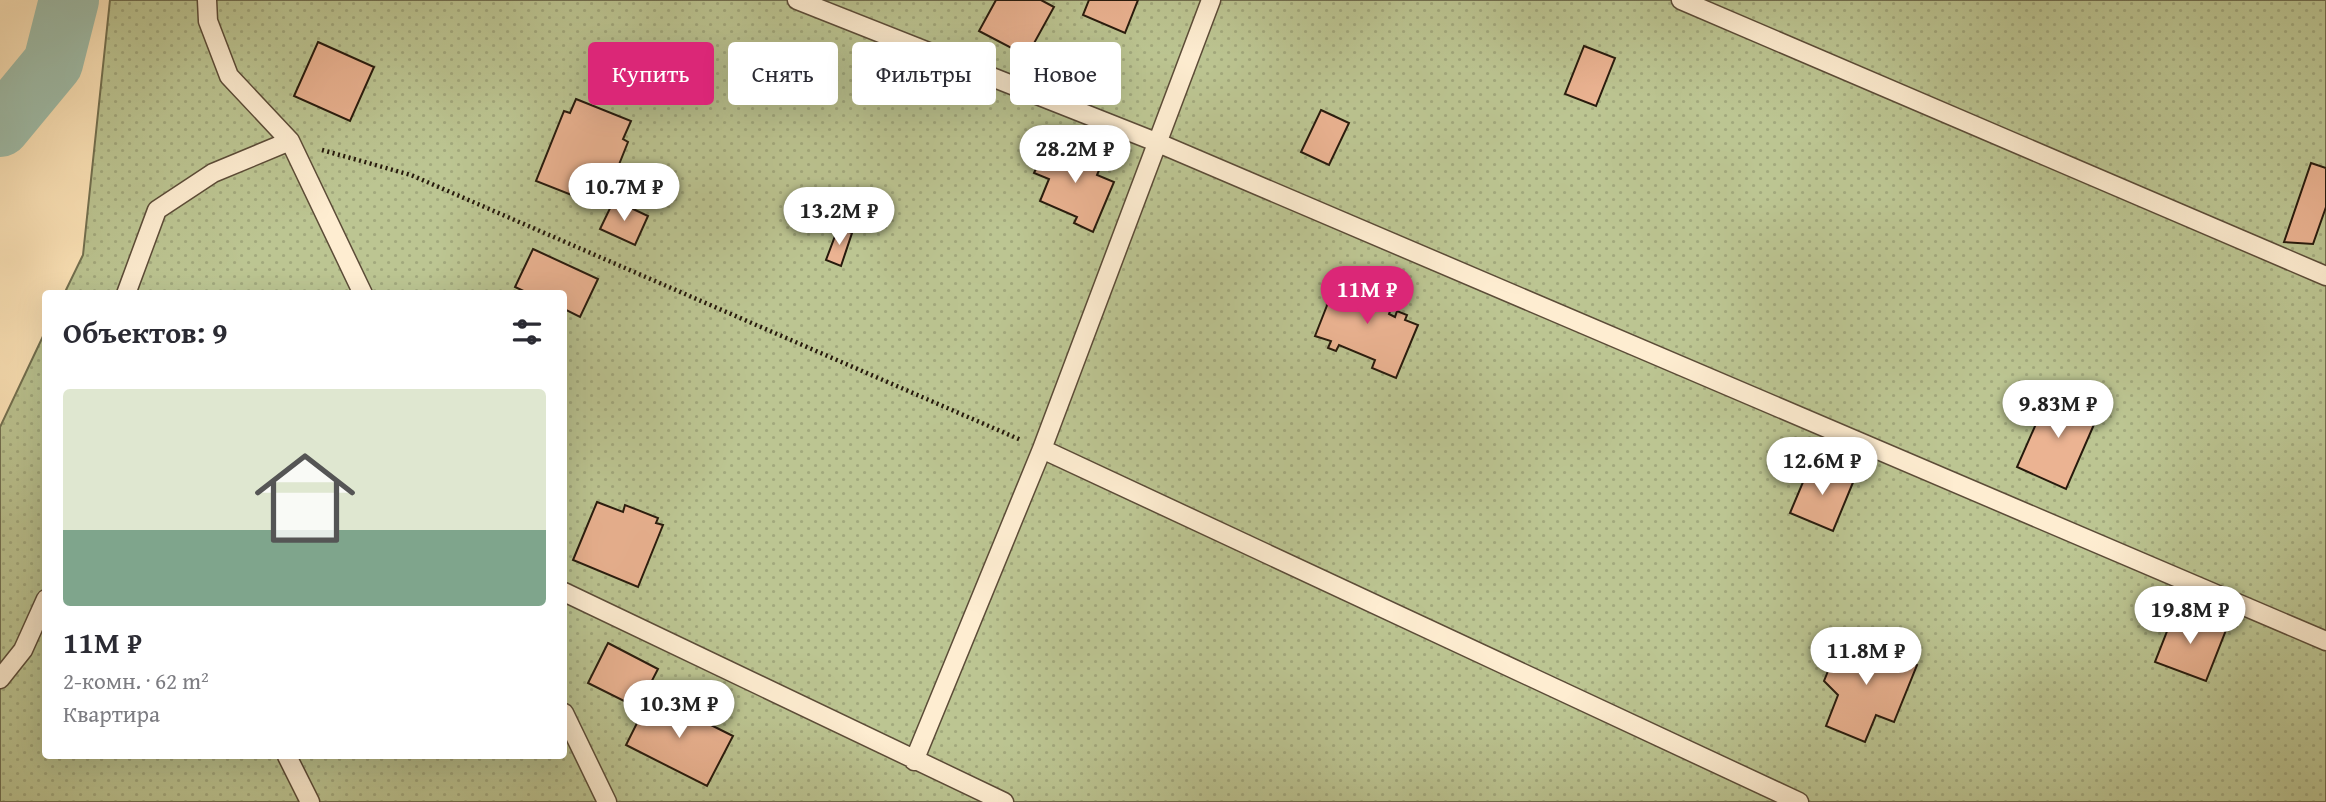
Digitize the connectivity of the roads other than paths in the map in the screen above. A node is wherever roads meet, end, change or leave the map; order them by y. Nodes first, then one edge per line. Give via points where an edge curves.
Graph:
1 (207, 0) edge
2 (797, 0) edge
3 (1211, 0) edge
4 (1681, 0) edge
5 (290, 141) junction
6 (1156, 142) junction
7 (2326, 276) edge
8 (128, 290) edge
9 (361, 290) edge
10 (1042, 449) junction
11 (567, 593) edge
12 (42, 608) edge
13 (2326, 640) edge
14 (0, 679) edge
15 (567, 719) edge
16 (288, 759) edge
17 (914, 761) junction
18 (310, 802) edge
19 (607, 802) edge
20 (1004, 802) edge
21 (1799, 802) edge

1 - 5 lane via 208,21 229,76
2 - 6 lane
3 - 6 lane
4 - 7 lane
5 - 8 lane via 213,173 157,209
5 - 9 lane
6 - 10 lane
6 - 13 lane
10 - 17 lane
10 - 21 lane
11 - 17 lane
12 - 14 lane via 23,650
15 - 19 lane
16 - 18 lane
17 - 20 lane

